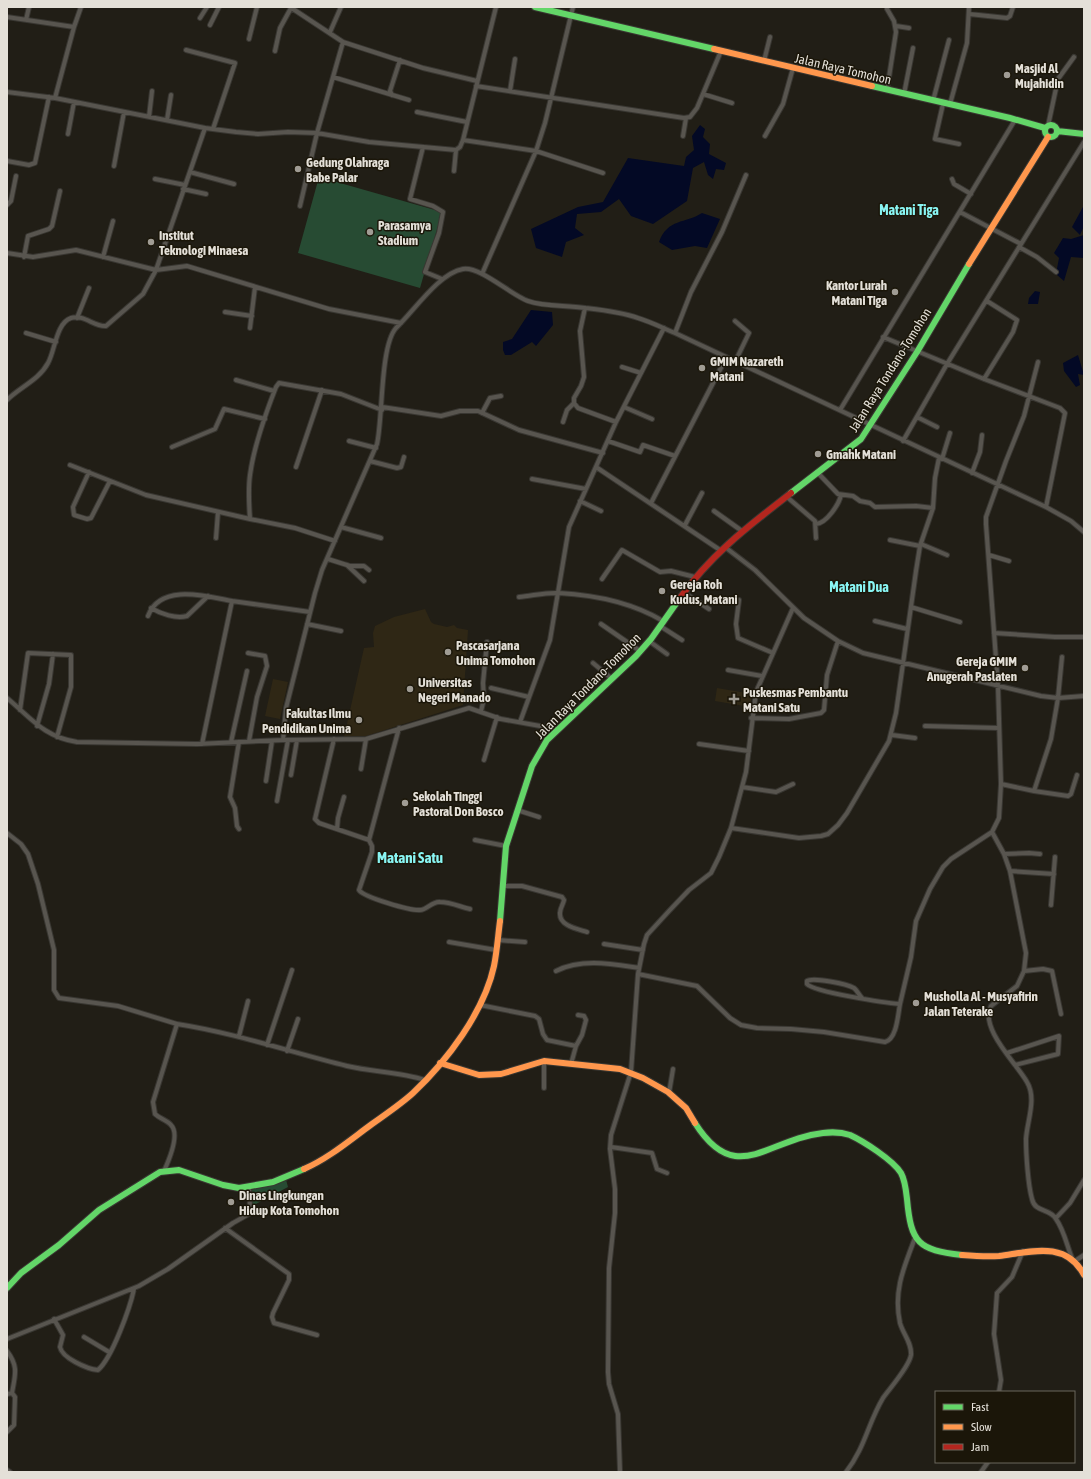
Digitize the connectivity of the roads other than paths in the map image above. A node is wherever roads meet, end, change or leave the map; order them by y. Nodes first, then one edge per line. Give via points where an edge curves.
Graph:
1 (29, 7) edge
2 (81, 7) edge
3 (207, 7) edge
4 (219, 7) edge
5 (257, 7) edge
6 (341, 7) edge
7 (496, 7) edge
8 (534, 7) edge
9 (573, 7) edge
10 (969, 7) edge
11 (1013, 7) edge
12 (290, 8) edge
13 (887, 9) dead end
14 (969, 14) junction
15 (572, 15) junction
16 (7, 17) edge
17 (200, 18) dead end
18 (26, 20) junction
19 (210, 25) dead end
20 (896, 26) junction
21 (74, 27) junction
22 (909, 28) dead end
23 (330, 32) junction
24 (770, 37) dead end
25 (249, 39) dead end
26 (948, 40) dead end
27 (343, 42) junction
28 (914, 48) dead end
29 (186, 50) dead end
30 (275, 51) dead end
31 (720, 51) junction
32 (1074, 56) dead end
33 (515, 59) dead end
34 (400, 60) junction
35 (764, 61) junction
36 (793, 68) junction
37 (333, 77) junction
38 (477, 84) junction
39 (887, 90) junction
40 (152, 91) dead end
41 (510, 91) junction
42 (7, 92) edge
43 (703, 94) junction
44 (904, 94) junction
45 (171, 95) dead end
46 (392, 95) junction
47 (49, 97) junction
48 (55, 98) junction
49 (550, 98) junction
50 (409, 100) dead end
51 (933, 101) junction
52 (74, 102) junction
53 (732, 103) dead end
54 (943, 104) junction
55 (950, 105) junction
56 (124, 112) junction
57 (417, 112) dead end
58 (149, 117) junction
59 (686, 118) junction
60 (167, 120) junction
61 (1015, 120) junction
62 (467, 122) junction
63 (1047, 127) junction
64 (205, 128) junction
65 (213, 129) junction
66 (1057, 131) junction
67 (317, 133) junction
68 (1084, 133) edge
69 (68, 134) dead end
70 (683, 136) dead end
71 (765, 136) dead end
72 (1048, 137) junction
73 (463, 140) junction
74 (1084, 142) edge
75 (959, 144) dead end
76 (423, 147) junction
77 (456, 150) junction
78 (536, 151) junction
79 (7, 161) edge
80 (114, 166) dead end
81 (454, 171) dead end
82 (190, 172) junction
83 (603, 173) dead end
84 (746, 175) dead end
85 (16, 176) dead end
86 (155, 179) dead end
87 (952, 179) dead end
88 (234, 184) dead end
89 (184, 187) junction
90 (60, 192) dead end
91 (206, 194) dead end
92 (972, 194) junction
93 (7, 205) edge
94 (300, 206) dead end
95 (960, 212) junction
96 (114, 221) dead end
97 (992, 228) junction
98 (1020, 245) junction
99 (7, 253) edge
100 (103, 256) junction
101 (24, 257) junction
102 (156, 270) junction
103 (1056, 272) dead end
104 (482, 274) junction
105 (442, 280) junction
106 (255, 287) junction
107 (89, 288) dead end
108 (986, 301) junction
109 (585, 308) junction
110 (225, 312) dead end
111 (252, 316) junction
112 (77, 318) junction
113 (735, 321) dead end
114 (401, 323) junction
115 (250, 328) dead end
116 (664, 328) junction
117 (26, 333) dead end
118 (675, 333) junction
119 (883, 337) junction
120 (56, 342) junction
121 (917, 352) junction
122 (726, 358) junction
123 (735, 362) junction
124 (1038, 362) dead end
125 (947, 364) junction
126 (622, 367) dead end
127 (641, 373) junction
128 (984, 379) junction
129 (236, 380) dead end
130 (322, 390) junction
131 (274, 391) junction
132 (9, 395) edge
133 (501, 396) dead end
134 (1029, 397) junction
135 (7, 400) edge
136 (574, 403) junction
137 (624, 407) junction
138 (382, 408) junction
139 (840, 410) junction
140 (482, 413) junction
141 (917, 416) junction
142 (265, 419) junction
143 (652, 419) dead end
144 (563, 422) dead end
145 (616, 422) junction
146 (871, 425) junction
147 (938, 427) dead end
148 (950, 433) dead end
149 (982, 435) dead end
150 (349, 441) dead end
151 (608, 441) junction
152 (903, 441) junction
153 (172, 447) dead end
154 (376, 448) junction
155 (603, 453) junction
156 (676, 456) junction
157 (404, 457) dead end
158 (940, 459) junction
159 (370, 461) junction
160 (70, 465) dead end
161 (296, 466) dead end
162 (596, 467) junction
163 (89, 472) junction
164 (817, 472) junction
165 (972, 473) junction
166 (532, 479) dead end
167 (110, 480) junction
168 (998, 484) junction
169 (586, 489) junction
170 (702, 493) dead end
171 (840, 494) junction
172 (787, 497) junction
173 (580, 501) junction
174 (651, 503) junction
175 (1046, 507) junction
176 (933, 508) junction
177 (601, 511) dead end
178 (714, 511) dead end
179 (218, 512) junction
180 (250, 519) junction
181 (816, 524) junction
182 (685, 525) junction
183 (341, 528) junction
184 (742, 531) junction
185 (1084, 532) edge
186 (216, 538) dead end
187 (381, 538) dead end
188 (816, 538) dead end
189 (890, 540) dead end
190 (335, 541) junction
191 (921, 545) junction
192 (723, 548) junction
193 (947, 555) dead end
194 (988, 556) junction
195 (328, 559) junction
196 (1009, 562) dead end
197 (347, 565) junction
198 (370, 570) dead end
199 (696, 577) junction
200 (602, 579) dead end
201 (364, 581) dead end
202 (683, 592) junction
203 (558, 593) junction
204 (208, 596) junction
205 (519, 598) dead end
206 (739, 600) dead end
207 (232, 601) junction
208 (911, 607) junction
209 (151, 608) junction
210 (793, 608) junction
211 (709, 609) dead end
212 (310, 612) junction
213 (148, 616) dead end
214 (875, 621) dead end
215 (960, 622) dead end
216 (307, 624) junction
217 (601, 624) dead end
218 (662, 624) junction
219 (907, 629) junction
220 (341, 631) dead end
221 (994, 633) junction
222 (1084, 637) edge
223 (682, 640) dead end
224 (649, 641) junction
225 (838, 641) junction
226 (487, 642) dead end
227 (640, 651) junction
228 (248, 653) dead end
229 (773, 653) junction
230 (53, 654) junction
231 (667, 654) dead end
232 (1062, 656) dead end
233 (593, 664) dead end
234 (904, 664) junction
235 (247, 670) dead end
236 (728, 670) dead end
237 (762, 676) junction
238 (611, 678) junction
239 (998, 686) junction
240 (491, 688) dead end
241 (529, 696) junction
242 (1084, 696) edge
243 (7, 698) edge
244 (1058, 698) junction
245 (20, 710) junction
246 (481, 711) junction
247 (497, 718) junction
248 (751, 718) junction
249 (520, 722) junction
250 (38, 726) junction
251 (925, 726) dead end
252 (399, 728) junction
253 (999, 728) junction
254 (558, 729) junction
255 (892, 735) junction
256 (56, 737) junction
257 (334, 738) junction
258 (915, 738) dead end
259 (366, 739) junction
260 (283, 740) junction
261 (288, 740) junction
262 (297, 740) junction
263 (249, 741) junction
264 (272, 741) junction
265 (231, 742) junction
266 (239, 742) junction
267 (202, 744) junction
268 (699, 744) dead end
269 (749, 751) junction
270 (484, 760) dead end
271 (361, 769) dead end
272 (291, 775) dead end
273 (1076, 775) dead end
274 (266, 781) dead end
275 (793, 784) dead end
276 (1001, 784) junction
277 (742, 787) junction
278 (1034, 791) junction
279 (344, 797) dead end
280 (277, 801) dead end
281 (517, 810) junction
282 (539, 817) dead end
283 (731, 828) junction
284 (239, 829) dead end
285 (337, 829) junction
286 (992, 832) junction
287 (7, 833) edge
288 (369, 840) junction
289 (475, 840) dead end
290 (506, 846) junction
291 (1004, 854) junction
292 (1040, 854) dead end
293 (1055, 857) dead end
294 (1010, 871) junction
295 (1054, 874) junction
296 (503, 886) junction
297 (1050, 905) dead end
298 (470, 909) dead end
299 (587, 932) dead end
300 (497, 940) junction
301 (449, 942) dead end
302 (525, 942) dead end
303 (604, 944) dead end
304 (496, 950) junction
305 (643, 950) junction
306 (639, 968) junction
307 (292, 970) dead end
308 (556, 971) dead end
309 (1024, 971) junction
310 (638, 974) junction
311 (862, 998) junction
312 (248, 1001) dead end
313 (900, 1004) junction
314 (480, 1005) junction
315 (1061, 1014) dead end
316 (578, 1015) dead end
317 (298, 1019) dead end
318 (177, 1024) junction
319 (239, 1036) junction
320 (267, 1045) junction
321 (576, 1046) junction
322 (287, 1050) junction
323 (1006, 1053) junction
324 (544, 1061) junction
325 (440, 1063) junction
326 (571, 1064) junction
327 (1015, 1065) junction
328 (673, 1070) dead end
329 (631, 1072) junction
330 (426, 1080) junction
331 (544, 1088) dead end
332 (669, 1093) junction
333 (610, 1147) junction
334 (164, 1171) junction
335 (667, 1173) dead end
336 (1084, 1180) edge
337 (249, 1187) junction
338 (1056, 1218) junction
339 (226, 1228) junction
340 (915, 1238) junction
341 (1022, 1251) junction
342 (1084, 1255) edge
343 (1073, 1259) junction
344 (1084, 1275) edge
345 (9, 1280) edge
346 (7, 1288) edge
347 (134, 1289) junction
348 (54, 1319) junction
349 (316, 1335) dead end
350 (84, 1337) dead end
351 (7, 1339) edge
352 (7, 1351) edge
353 (109, 1352) junction
354 (999, 1391) edge
355 (12, 1393) junction
356 (7, 1394) edge
357 (7, 1432) edge
358 (987, 1463) edge
359 (7, 1470) edge
360 (10, 1472) edge
361 (620, 1472) edge
362 (846, 1472) edge
363 (981, 1472) edge

1 - 18 street
2 - 21 street
3 - 17 street
4 - 19 street
5 - 25 street
6 - 23 street
7 - 38 street
8 - 15 main road, Jalan Raya Tomohon
9 - 15 street
10 - 14 street
11 - 14 street via 1007,18
12 - 23 street
12 - 30 street via 280,28
13 - 20 street
14 - 55 street via 967,43
15 - 31 main road, Jalan Raya Tomohon
15 - 49 street
16 - 18 street
18 - 21 street
20 - 22 street
20 - 39 street
21 - 48 street
23 - 27 street
24 - 35 street
26 - 51 street
27 - 34 street
27 - 37 street
28 - 44 street
29 - 65 street via 235,63
31 - 35 main road, Jalan Raya Tomohon
31 - 43 street
32 - 63 street via 1058,79
33 - 41 street
34 - 38 street
34 - 46 street via 390,91
35 - 36 main road, Jalan Raya Tomohon
36 - 39 main road, Jalan Raya Tomohon
36 - 71 street via 785,99
37 - 46 street
37 - 67 street
38 - 41 street
38 - 62 street
39 - 44 main road, Jalan Raya Tomohon
40 - 58 street
41 - 49 street
42 - 47 street
43 - 53 street
43 - 59 street via 694,113
44 - 51 main road, Jalan Raya Tomohon
45 - 60 street
46 - 50 street
47 - 48 street
47 - 79 street via 35,163 29,165
48 - 52 street
49 - 59 street
49 - 78 street
51 - 54 main road, Jalan Raya Tomohon
52 - 56 street
52 - 69 street
54 - 55 main road, Jalan Raya Tomohon
54 - 75 street via 935,139
55 - 61 main road, Jalan Raya Tomohon
56 - 58 street
56 - 80 street
57 - 62 street
58 - 60 street
59 - 70 street
60 - 64 street
61 - 63 main road, Jalan Raya Tomohon
61 - 92 street
62 - 73 street
63 - 66 main road, Jalan Raya Tomohon via 1054,126
63 - 72 main road via 1045,134
64 - 65 street
64 - 82 street
65 - 67 street via 258,134
66 - 68 main road, Jalan Raya Tomohon
66 - 72 main road via 1054,137
67 - 76 street via 369,142
67 - 94 street
72 - 97 main road, Jalan Raya Tondano-Tomohon
73 - 77 street
73 - 78 street
74 - 98 street
76 - 77 street
76 - 105 street via 410,199 443,212 439,233 425,272
77 - 81 street
78 - 83 street
78 - 104 street
82 - 88 street
82 - 89 street
84 - 118 street via 722,232 691,292
85 - 93 street via 11,201
86 - 89 street
87 - 92 street via 954,184
89 - 91 street
89 - 102 street
90 - 101 street via 52,226 28,236
92 - 95 street
95 - 97 street
95 - 119 street
96 - 100 street
97 - 98 street
97 - 121 main road, Jalan Raya Tondano-Tomohon
98 - 103 street
98 - 108 street
99 - 101 street
100 - 101 street via 68,250
100 - 102 street
102 - 106 street via 187,266
102 - 112 street via 143,294 109,324 101,326
104 - 105 street via 465,268
104 - 109 street via 531,302
105 - 114 street
106 - 111 street
106 - 114 street via 329,309
107 - 112 street
108 - 125 street
108 - 128 street via 1016,320 1013,332
109 - 116 street via 638,318
109 - 136 street via 580,331 584,377
110 - 111 street
111 - 115 street
112 - 120 street via 67,320 62,325
113 - 123 street via 749,333
114 - 138 street via 394,331 388,351 383,378
116 - 118 street
116 - 127 street
117 - 120 street
118 - 122 street
119 - 121 street
119 - 139 street
120 - 132 street via 52,356 42,372
121 - 125 street
121 - 146 main road, Jalan Raya Tondano-Tomohon
122 - 123 street
122 - 156 street
123 - 139 street
124 - 134 street
125 - 128 street
125 - 141 street
126 - 127 street
127 - 137 street
128 - 134 street
129 - 131 street
130 - 131 street via 279,383
130 - 138 street
130 - 161 street
131 - 142 street
132 - 135 street
133 - 140 street via 490,398
134 - 168 street
134 - 175 street via 1060,408 1066,413
136 - 144 street via 567,410
136 - 145 street via 578,408
137 - 143 street
137 - 145 street
138 - 140 street via 441,416 469,411
138 - 154 street
139 - 146 street
140 - 155 street via 519,430
141 - 147 street
141 - 152 street
142 - 153 street via 224,409 215,429
142 - 180 street via 250,478
145 - 151 street
146 - 152 street
146 - 164 main road, Jalan Raya Tondano-Tomohon via 861,439
148 - 158 street
149 - 165 street via 980,452
150 - 154 street
151 - 155 street
151 - 156 street via 640,452 643,445
152 - 158 street
154 - 159 street
155 - 162 street
156 - 174 street
157 - 159 street via 401,467 397,468
158 - 165 street
158 - 176 street via 935,478
159 - 183 street
160 - 163 street
162 - 169 street
162 - 174 street
163 - 167 street
163 - 167 street via 73,507 74,515 77,517 91,518
164 - 171 street
164 - 172 main road, Jalan Raya Tondano-Tomohon
165 - 168 street
166 - 169 street
167 - 179 street via 146,495
168 - 175 street
168 - 194 street via 986,517
169 - 173 street
170 - 182 street
171 - 176 street via 853,496 874,507
171 - 181 street via 839,500 825,521
172 - 181 street via 813,518
172 - 184 main road, Jalan Raya Tondano-Tomohon
173 - 177 street
173 - 203 street via 568,527
174 - 182 street
175 - 185 street via 1071,521
176 - 191 street
178 - 184 street
179 - 180 street
179 - 186 street
180 - 190 street via 295,528
181 - 188 street
182 - 192 street
183 - 187 street
183 - 190 street
184 - 192 main road, Jalan Raya Tondano-Tomohon
189 - 191 street
190 - 195 street
191 - 193 street
191 - 208 street
192 - 199 main road, Jalan Raya Tondano-Tomohon
192 - 210 street via 755,570
194 - 196 street
194 - 221 street
195 - 197 street
195 - 212 street via 322,570
197 - 198 street via 364,566
197 - 201 street
199 - 200 street via 671,571 660,572 622,550
199 - 202 main road, Jalan Raya Tondano-Tomohon
202 - 211 street
202 - 218 main road, Jalan Raya Tondano-Tomohon
203 - 205 street
203 - 218 street via 634,607
203 - 241 street via 550,640
204 - 207 street
204 - 209 street via 169,596
204 - 209 street via 183,617
206 - 229 street via 736,624 738,638
207 - 212 street
207 - 267 street
208 - 215 street
208 - 219 street
209 - 213 street
210 - 225 street via 815,627
210 - 229 street
212 - 216 street
214 - 219 street
216 - 220 street
216 - 260 street via 286,708
217 - 227 street
218 - 223 street
218 - 224 main road, Jalan Raya Tondano-Tomohon
219 - 234 street
221 - 222 street
221 - 239 street
224 - 227 main road, Jalan Raya Tondano-Tomohon
224 - 231 street
225 - 234 street via 863,653
225 - 248 street via 827,676 824,710 821,713 789,720
226 - 246 street
227 - 238 main road, Jalan Raya Tondano-Tomohon
228 - 263 street via 265,656 267,666 257,696
229 - 237 street
230 - 245 street via 28,654
230 - 250 street via 49,684
230 - 256 street via 71,655 71,687
232 - 244 street
233 - 238 street
234 - 239 street
234 - 255 street
235 - 265 street
236 - 237 street
237 - 248 street
238 - 254 main road, Jalan Raya Tondano-Tomohon
239 - 244 street
239 - 253 street
240 - 241 street
241 - 249 street
242 - 244 street
243 - 245 street
244 - 278 street via 1051,739
245 - 250 street
246 - 247 street
246 - 252 street via 466,708
247 - 249 street
247 - 270 street
248 - 269 street
249 - 254 street
250 - 256 street
251 - 253 street
252 - 259 street
252 - 288 street
253 - 276 street
254 - 281 main road, Jalan Raya Tondano-Tomohon via 547,740 532,766
255 - 258 street
255 - 283 street via 847,813 828,834 799,838
256 - 267 street via 87,744
257 - 259 street
257 - 262 street
257 - 285 street via 315,819
259 - 271 street
260 - 261 street
260 - 264 street
261 - 262 street
261 - 280 street
262 - 272 street
263 - 264 street
263 - 266 street
264 - 274 street
265 - 266 street
265 - 267 street
266 - 284 street via 230,797
268 - 269 street
269 - 277 street
273 - 278 street via 1071,794 1068,796
275 - 277 street via 776,792
276 - 278 street
276 - 286 street via 999,818
277 - 283 street
279 - 285 street
281 - 282 street
281 - 290 main road, Jalan Raya Tondano-Tomohon
283 - 305 street via 714,869 681,898 647,935
285 - 288 street
286 - 291 street
286 - 313 street via 950,859 930,889 916,921
287 - 318 street via 21,844 28,854 38,884 54,950 54,990 59,998 118,1006
288 - 298 street via 372,852 359,887 360,892 388,903 417,910 440,902
289 - 290 street
290 - 296 main road, Jalan Raya Tondano-Tomohon
291 - 292 street
291 - 294 street
293 - 295 street
294 - 295 street
294 - 309 street via 1025,948
295 - 297 street
296 - 299 street via 522,886 562,897 562,921
296 - 300 main road, Jalan Raya Tondano-Tomohon
300 - 302 street
300 - 304 main road, Jalan Raya Tondano-Tomohon
301 - 304 street
303 - 305 street
304 - 314 main road, Jalan Raya Tondano-Tomohon via 494,966
305 - 306 street
306 - 308 street via 589,963 566,966
306 - 310 street
307 - 320 street
309 - 315 street via 1043,968 1052,971
309 - 323 street via 1017,986 989,1009 991,1027
310 - 313 street via 697,986 735,1022 752,1027 791,1029 885,1042 891,1039 894,1033
310 - 329 street
311 - 311 street via 810,987 807,981 816,980 849,986
311 - 313 street
312 - 319 street
314 - 321 street via 535,1016 539,1019 547,1040
314 - 325 main road, Jalan Raya Tondano-Tomohon
316 - 321 street via 584,1016 586,1020
317 - 322 street
318 - 319 street
318 - 334 street via 154,1096 153,1107 155,1114 172,1125 175,1132
319 - 320 street
320 - 322 street
321 - 326 street
322 - 330 street via 361,1069
323 - 327 street
323 - 327 street via 1059,1036 1058,1054
324 - 325 main road via 492,1075 472,1074
324 - 326 main road
324 - 331 street
325 - 330 main road, Jalan Raya Tondano-Tomohon
326 - 329 main road
327 - 338 street via 1030,1088 1031,1116 1026,1139 1032,1200 1038,1209
328 - 332 street
329 - 332 main road
329 - 333 street via 615,1120
330 - 337 main road, Jalan Raya Tondano-Tomohon via 400,1103 329,1155 273,1182
332 - 340 main road via 680,1102 712,1145 727,1155 755,1155 822,1132 848,1134 900,1172
333 - 335 street via 652,1153 657,1169
333 - 361 street via 615,1213 609,1268 608,1372 618,1414
334 - 337 main road, Jalan Raya Tondano-Tomohon via 179,1170 223,1185
334 - 345 main road via 112,1200 59,1245
336 - 338 street via 1070,1203
337 - 339 street via 249,1213
338 - 343 street
339 - 347 street
339 - 349 street via 289,1274 289,1280 273,1313 274,1324
340 - 341 main road via 927,1248 968,1255 998,1256
340 - 362 street via 897,1292 899,1319 904,1336 910,1345 911,1356 879,1405 861,1450
341 - 343 main road via 1056,1254
341 - 354 street via 1012,1277 997,1293 994,1334 1001,1380
342 - 343 street
343 - 344 main road
345 - 346 main road
347 - 348 street
347 - 353 street
348 - 351 street
348 - 353 street via 63,1335 60,1350 69,1358 98,1370
350 - 353 street
352 - 355 street via 16,1368
355 - 356 street
355 - 357 street via 15,1397 14,1425
358 - 363 street
359 - 360 street

